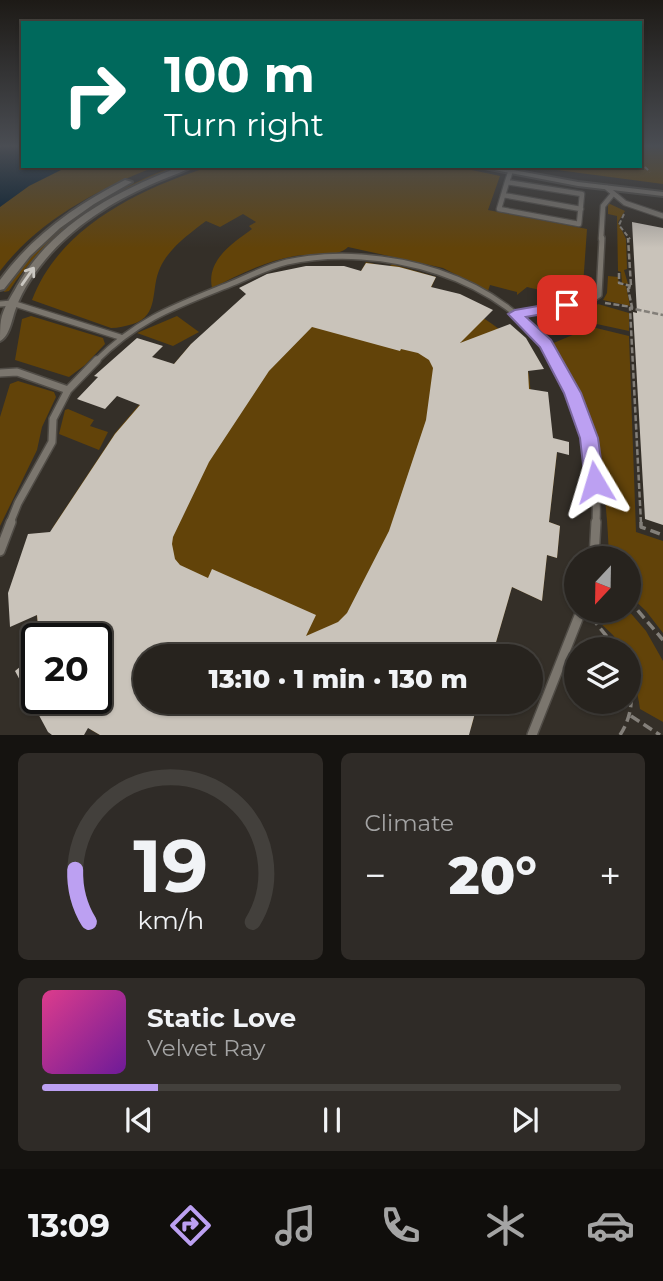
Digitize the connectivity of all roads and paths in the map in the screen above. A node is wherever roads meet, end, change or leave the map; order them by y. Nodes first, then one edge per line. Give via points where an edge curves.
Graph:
1 (136, 180) edge
2 (153, 180) edge
3 (507, 180) edge
4 (532, 180) edge
5 (554, 180) edge
6 (663, 187) edge
7 (608, 188) junction
8 (663, 194) edge
9 (503, 195) junction
10 (631, 206) junction
11 (581, 208) junction
12 (663, 216) edge
13 (619, 273) dead end
14 (631, 286) junction
15 (0, 287) edge
16 (594, 298) junction
17 (12, 303) junction
18 (0, 304) edge
19 (630, 308) junction
20 (515, 314) junction
21 (663, 315) edge
22 (0, 337) edge
23 (120, 337) junction
24 (0, 373) edge
25 (68, 390) junction
26 (663, 535) edge
27 (595, 546) edge
28 (0, 551) edge
29 (641, 614) edge
30 (578, 623) edge
31 (594, 623) edge
32 (606, 637) edge
33 (663, 640) edge
34 (629, 715) joint
35 (622, 733) edge
36 (532, 735) edge
37 (629, 735) edge
38 (660, 735) edge

1 - 15 street via 62,221 25,255
17 -> 2 street via 46,253 92,212
3 - 9 lane
4 - 11 lane via 582,194
5 - 7 street
6 - 7 street
7 - 8 street
7 - 10 lane
7 - 16 lane via 603,206 600,289
9 - 11 lane
9 - 11 lane via 499,209 579,224
10 - 12 lane
10 - 14 path via 619,225 630,240
13 - 14 path via 619,284
14 - 19 path
16 - 19 path
16 - 20 lane
17 - 18 lane
17 - 22 street
17 - 23 lane
19 - 21 path
19 - 26 path via 641,527
20 - 23 lane via 448,275 355,255 286,262 159,313
20 - 27 lane via 545,343 573,393 589,438 597,503
23 - 25 lane
24 - 25 lane via 17,372
25 - 28 lane via 53,419 52,442 18,503
29 - 33 path
30 - 36 lane
31 - 32 path
34 - 35 path
34 - 38 path
35 - 37 path

